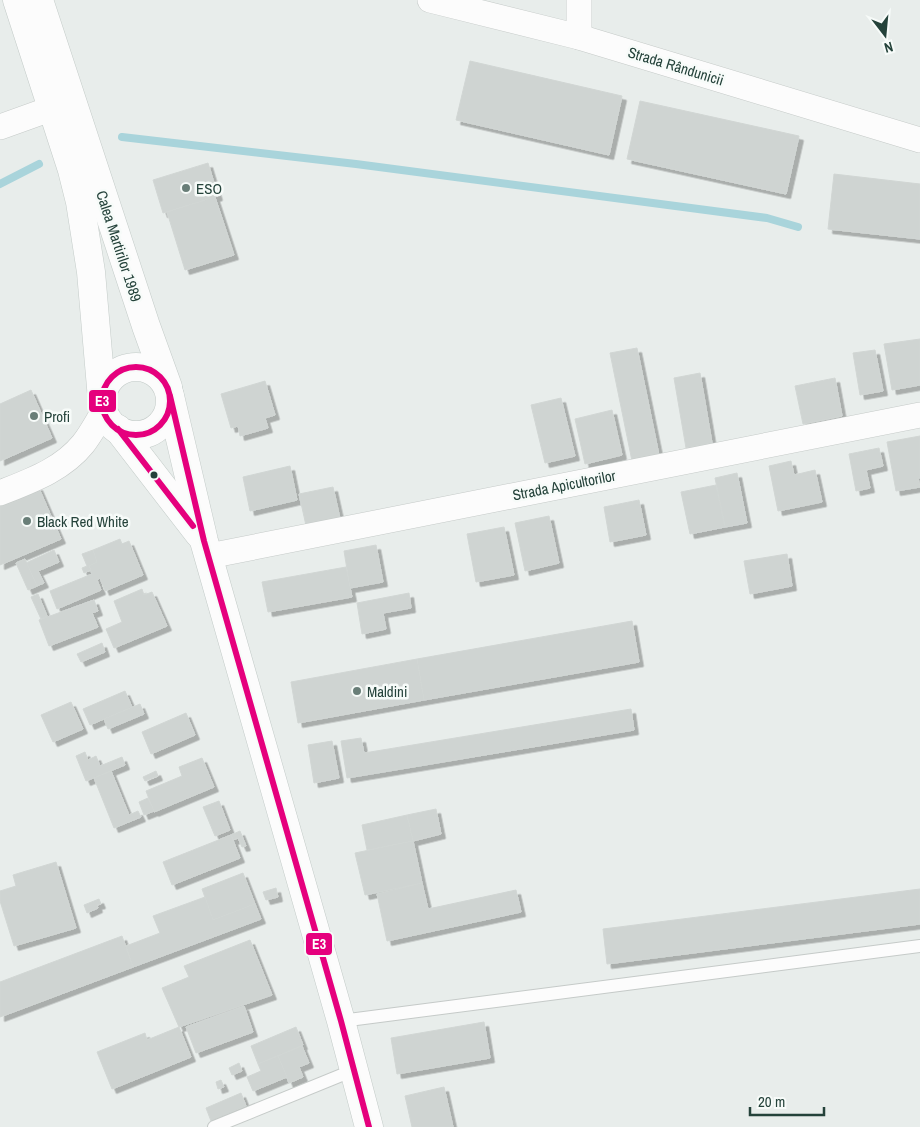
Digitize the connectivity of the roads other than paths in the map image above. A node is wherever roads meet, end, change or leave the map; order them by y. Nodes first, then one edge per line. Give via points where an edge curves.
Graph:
1 (17, 0) edge
2 (39, 0) edge
3 (430, 0) edge
4 (579, 0) edge
5 (579, 36) junction
6 (63, 107) junction
7 (0, 127) edge
8 (920, 140) edge
9 (169, 392) junction
10 (108, 413) junction
11 (920, 415) edge
12 (0, 493) edge
13 (207, 548) junction
14 (920, 946) edge
15 (341, 1021) junction
16 (354, 1070) junction
17 (214, 1127) edge
18 (369, 1127) edge

1 - 6 main road
2 - 6 main road
3 - 5 street, Strada Rândunicii
4 - 5 street
5 - 8 street, Strada Rândunicii
6 - 7 street
6 - 9 main road, Calea Martirilor 1989
6 - 10 main road, Calea Martirilor 1989 via 91,272
9 - 10 main road via 170,407 166,417 151,431 129,434
9 - 10 main road via 154,371 131,367 111,378 105,388
9 - 13 main road, Calea Martirilor 1989
10 - 12 street via 66,461 47,473
10 - 13 main road, Calea Martirilor 1989
11 - 13 street, Strada Apicultorilor
13 - 15 main road, Calea Martirilor 1989
14 - 15 lane
15 - 16 main road, Calea Martirilor 1989
16 - 17 lane
16 - 18 main road, Calea Martirilor 1989

